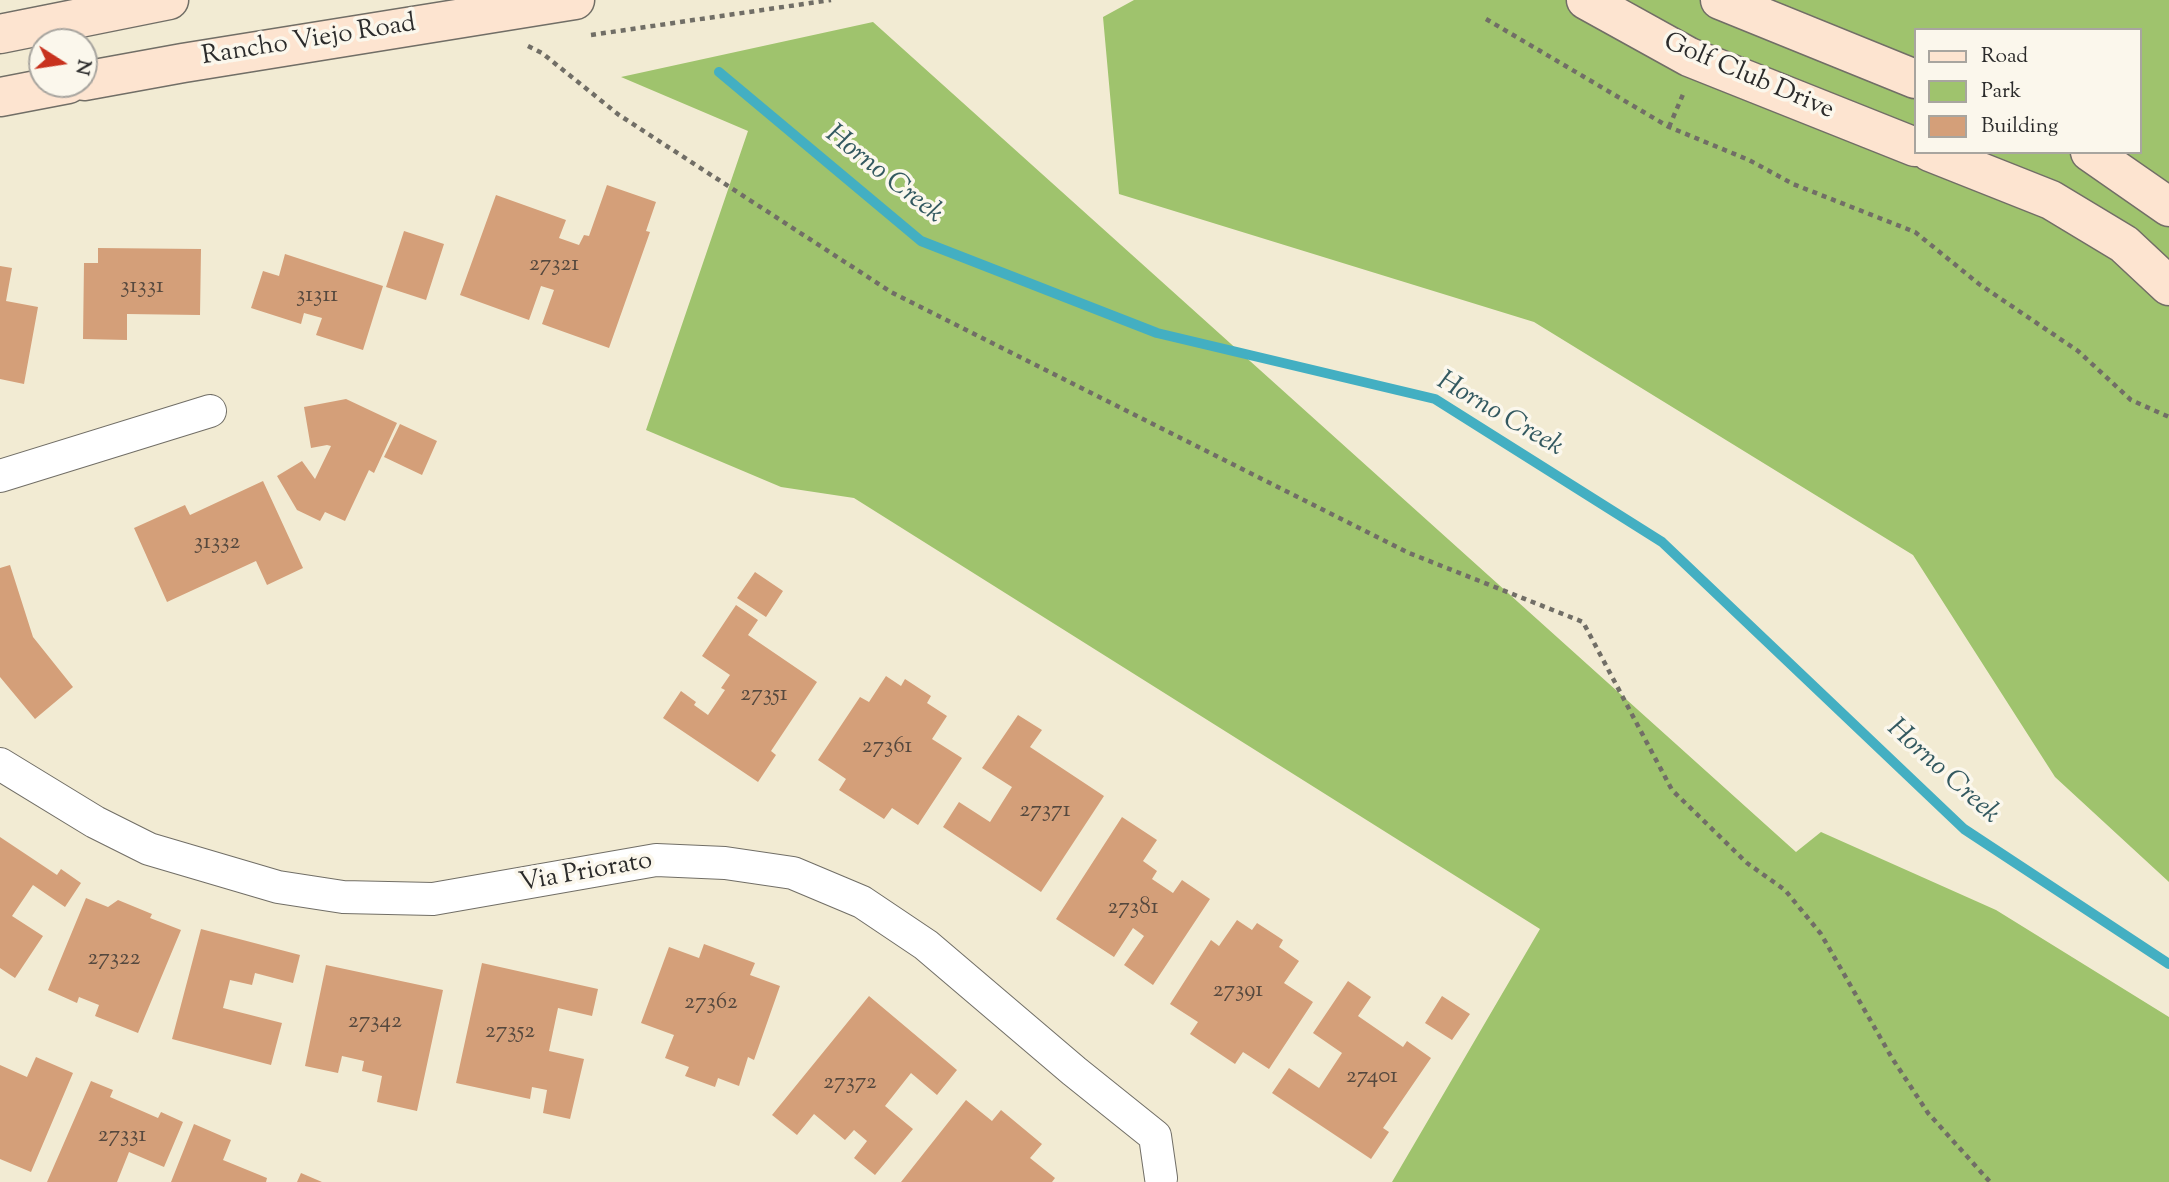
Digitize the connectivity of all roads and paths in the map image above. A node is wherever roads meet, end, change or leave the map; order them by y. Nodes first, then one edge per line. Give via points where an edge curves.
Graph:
1 (169, 0) edge
2 (575, 0) edge
3 (1586, 0) edge
4 (1720, 0) edge
5 (1486, 19) dead end
6 (0, 34) edge
7 (524, 44) dead end
8 (98, 78) edge
9 (1913, 78) edge
10 (28, 92) edge
11 (0, 97) edge
12 (1913, 146) edge
13 (1935, 154) edge
14 (2093, 154) edge
15 (2169, 206) edge
16 (2169, 286) edge
17 (210, 411) dead end
18 (2169, 417) edge
19 (0, 477) edge
20 (0, 764) edge
21 (1162, 1181) edge
22 (1990, 1182) edge

1 - 6 street
2 - 8 street, Rancho Viejo Road
3 - 12 street, Golf Club Drive via 1689,57
4 - 9 street
5 - 18 path via 1669,127 1793,184 1915,232 1979,284 2078,351 2131,400
7 - 22 path via 619,114 891,292 1409,553 1583,622 1672,790 1747,863 1785,890 1821,934 1928,1113
10 - 11 street
13 - 16 street via 2051,200 2124,244
14 - 15 street
17 - 19 street
20 - 21 street, Via Priorato via 149,849 278,887 343,897 433,899 656,860 725,863 793,873 862,902 926,945 1155,1136

